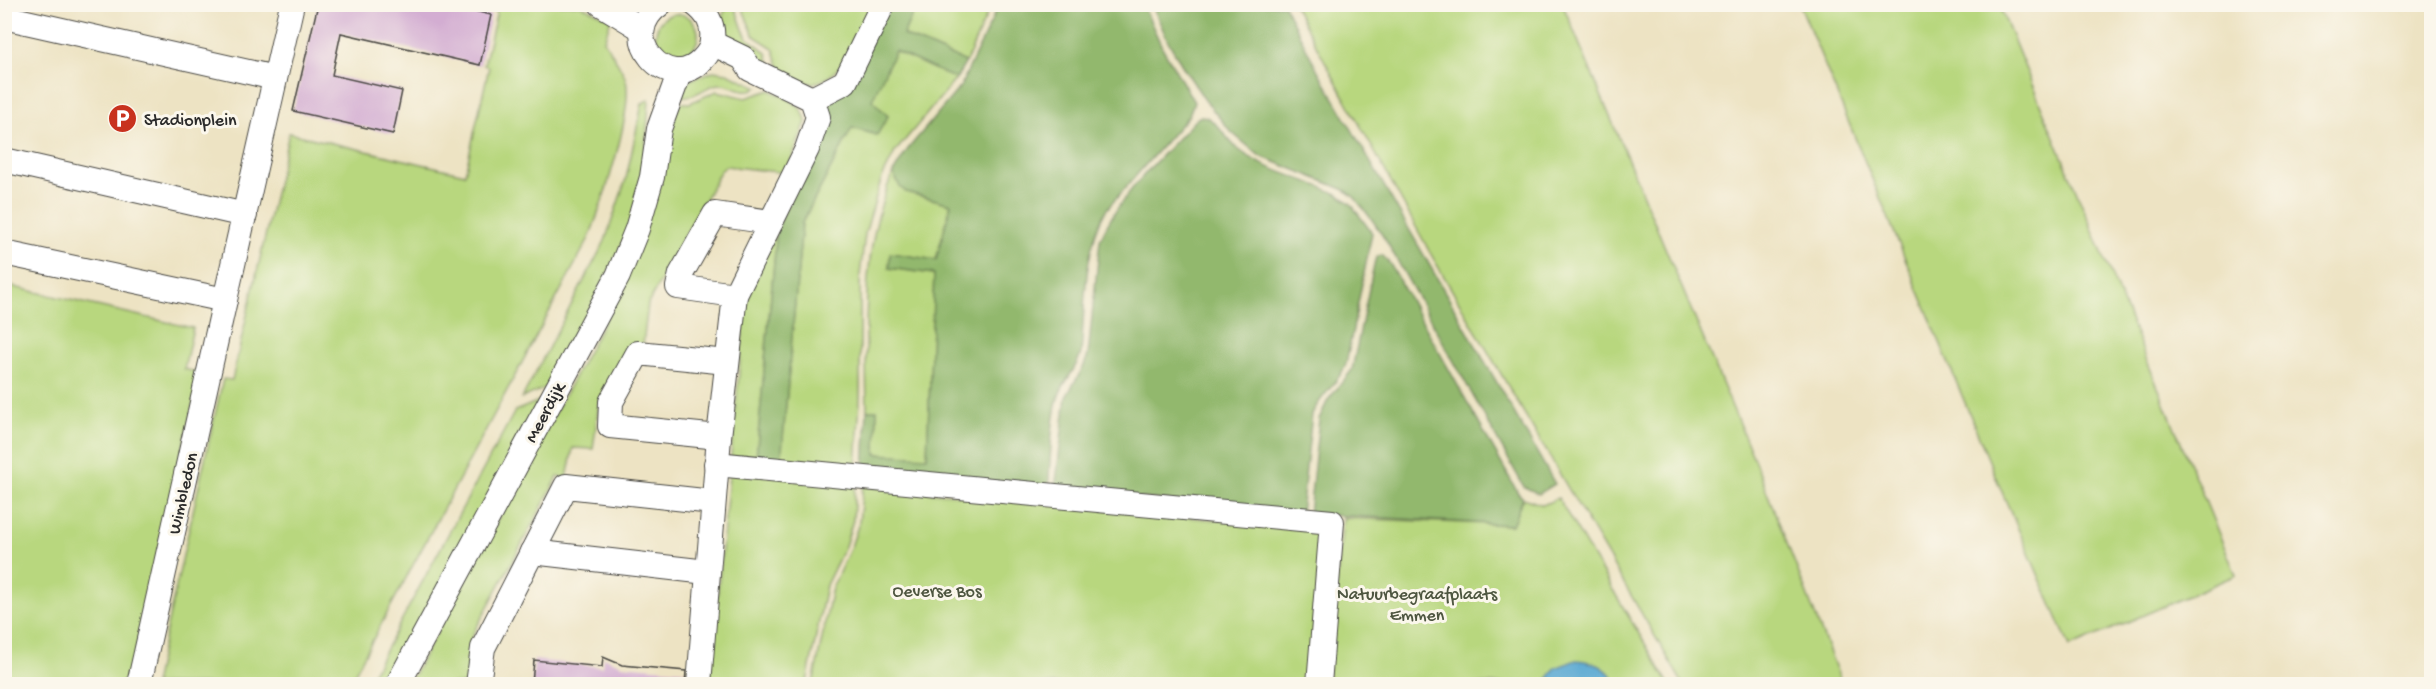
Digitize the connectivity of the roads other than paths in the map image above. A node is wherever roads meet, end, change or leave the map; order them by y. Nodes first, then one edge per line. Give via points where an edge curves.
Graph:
1 (292, 4) edge
2 (601, 4) edge
3 (695, 4) edge
4 (883, 4) edge
5 (648, 12) edge
6 (4, 17) edge
7 (713, 32) edge
8 (669, 68) junction
9 (275, 78) junction
10 (812, 99) junction
11 (4, 160) edge
12 (244, 215) junction
13 (771, 222) junction
14 (4, 253) edge
15 (735, 295) junction
16 (225, 300) junction
17 (727, 362) junction
18 (719, 437) junction
19 (716, 464) junction
20 (713, 502) junction
21 (532, 552) junction
22 (707, 572) junction
23 (139, 684) edge
24 (398, 684) edge
25 (478, 684) edge
26 (699, 684) edge
27 (1319, 684) edge

1 - 9 street
2 - 5 street
3 - 7 street via 704,11
4 - 10 street via 844,82
5 - 8 street via 645,50
6 - 9 street
7 - 8 street via 690,69
7 - 10 street via 739,70 750,69
8 - 24 street, Meerdijk via 652,177 638,229 618,276
9 - 12 street
10 - 13 street via 818,117 807,149
11 - 12 street
12 - 16 street
13 - 15 street
13 - 15 street via 715,214 681,274 678,287
14 - 16 street
15 - 17 street
16 - 23 street, Wimbledon
17 - 18 street
17 - 18 street via 638,353 611,402 610,426
18 - 19 street
19 - 20 street
19 - 27 street via 1332,522
20 - 21 street via 566,486
20 - 22 street
21 - 22 street
21 - 25 street via 483,648
22 - 26 street

